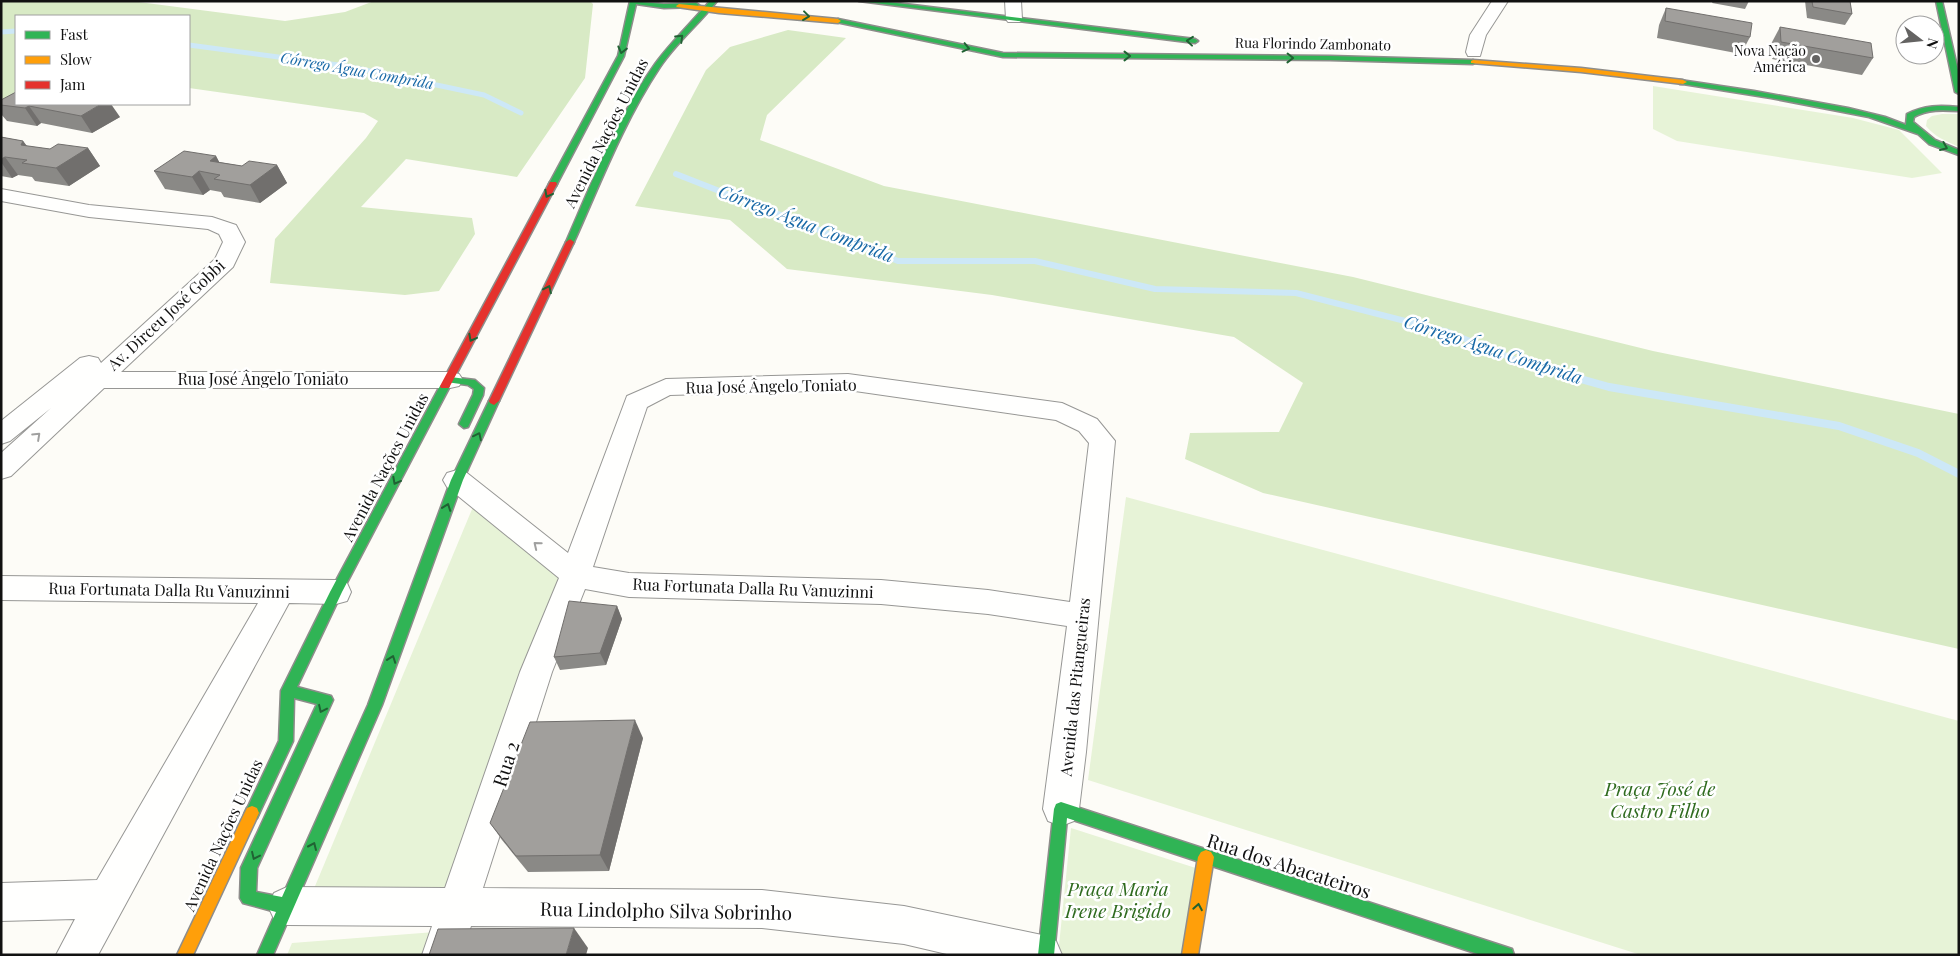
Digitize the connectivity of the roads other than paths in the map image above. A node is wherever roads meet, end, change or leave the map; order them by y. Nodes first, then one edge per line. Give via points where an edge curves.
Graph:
1 (714, 1) edge
2 (862, 1) edge
3 (1013, 1) edge
4 (1500, 1) edge
5 (1939, 1) edge
6 (633, 2) edge
7 (890, 4) junction
8 (707, 6) edge
9 (780, 14) junction
10 (1014, 19) junction
11 (695, 24) junction
12 (876, 27) junction
13 (1103, 31) junction
14 (1210, 43) dead end
15 (1263, 46) dead end
16 (1474, 52) junction
17 (1097, 56) junction
18 (1779, 85) dead end
19 (1959, 93) edge
20 (1900, 106) dead end
21 (1953, 108) edge
22 (1917, 110) junction
23 (1916, 132) junction
24 (1959, 153) edge
25 (1, 194) edge
26 (87, 378) junction
27 (450, 380) junction
28 (1088, 424) joint
29 (1, 436) edge
30 (459, 437) dead end
31 (1, 469) edge
32 (454, 475) junction
33 (575, 575) junction
34 (1, 588) edge
35 (280, 592) junction
36 (336, 592) junction
37 (1082, 616) junction
38 (288, 691) junction
39 (1061, 809) junction
40 (1206, 857) junction
41 (106, 899) junction
42 (1, 902) edge
43 (287, 906) junction
44 (458, 907) junction
45 (76, 955) edge
46 (185, 955) edge
47 (266, 955) edge
48 (442, 955) edge
49 (1042, 955) edge
50 (1046, 955) edge
51 (1190, 955) edge
52 (1506, 955) edge

1 - 8 main road, Avenida Nações Unidas
2 - 7 main road
3 - 10 street
4 - 16 street via 1478,35
5 - 19 main road
6 - 8 main road, Rua Florindo Zambonato
6 -> 27 main road, Avenida Nações Unidas via 621,56
7 - 10 main road
7 - 12 main road via 872,12 870,17
8 - 9 main road, Rua Florindo Zambonato
8 - 11 main road, Avenida Nações Unidas
9 - 11 main road via 747,15
9 -> 12 main road, Rua Florindo Zambonato
10 - 13 main road
32 -> 11 main road, Avenida Nações Unidas via 650,76 668,50
12 -> 17 main road, Rua Florindo Zambonato via 989,52 1023,56
14 -> 13 main road
13 - 17 main road via 1115,45
15 - 16 main road, Rua Florindo Zambonato
16 - 18 main road, Rua Florindo Zambonato
17 -> 23 main road, Rua Florindo Zambonato via 1450,62 1593,71 1754,93 1864,113 1900,123
19 - 21 main road
20 - 22 main road
21 - 22 main road
22 - 23 main road via 1910,116 1909,123
23 -> 24 main road, Rua Florindo Zambonato
25 - 26 street, Av. Dirceu José Gobbi via 89,211 212,223 228,230 234,242 225,262
26 - 27 street, Rua José Ângelo Toniato
26 - 29 street, Av. Dirceu José Gobbi
31 -> 26 street, Av. Dirceu José Gobbi
27 - 30 main road via 471,382 479,388
27 -> 36 main road, Avenida Nações Unidas
28 - 33 street, Rua José Ângelo Toniato via 1062,412 848,382 666,387 636,402
28 - 37 street, Avenida das Pitangueiras via 1102,441
33 -> 32 street, Rua Fortunata Dalla Ru Vanuzinni
43 -> 32 main road, Avenida Nações Unidas via 375,705
33 - 37 street, Rua Fortunata Dalla Ru Vanuzinni via 629,585 882,592 988,602
33 - 44 street, Rua 2 via 536,672
34 - 35 street, Rua Fortunata Dalla Ru Vanuzinni
35 - 36 street, Rua Fortunata Dalla Ru Vanuzinni
35 - 41 street
36 - 38 main road, Avenida Nações Unidas
37 - 39 street, Avenida das Pitangueiras via 1070,752
38 -> 43 main road via 326,700 249,868 248,898
38 - 46 main road, Avenida Nações Unidas via 286,741
39 - 40 main road, Rua dos Abacateiros
39 - 50 main road, Avenida das Pitangueiras
51 -> 40 main road
40 - 52 main road, Rua dos Abacateiros
41 - 42 street
41 - 45 street
43 - 44 street, Rua Lindolpho Silva Sobrinho
43 - 47 main road, Avenida Nações Unidas
44 - 48 street, Rua 2
44 - 49 street, Rua Lindolpho Silva Sobrinho via 762,909 904,925

